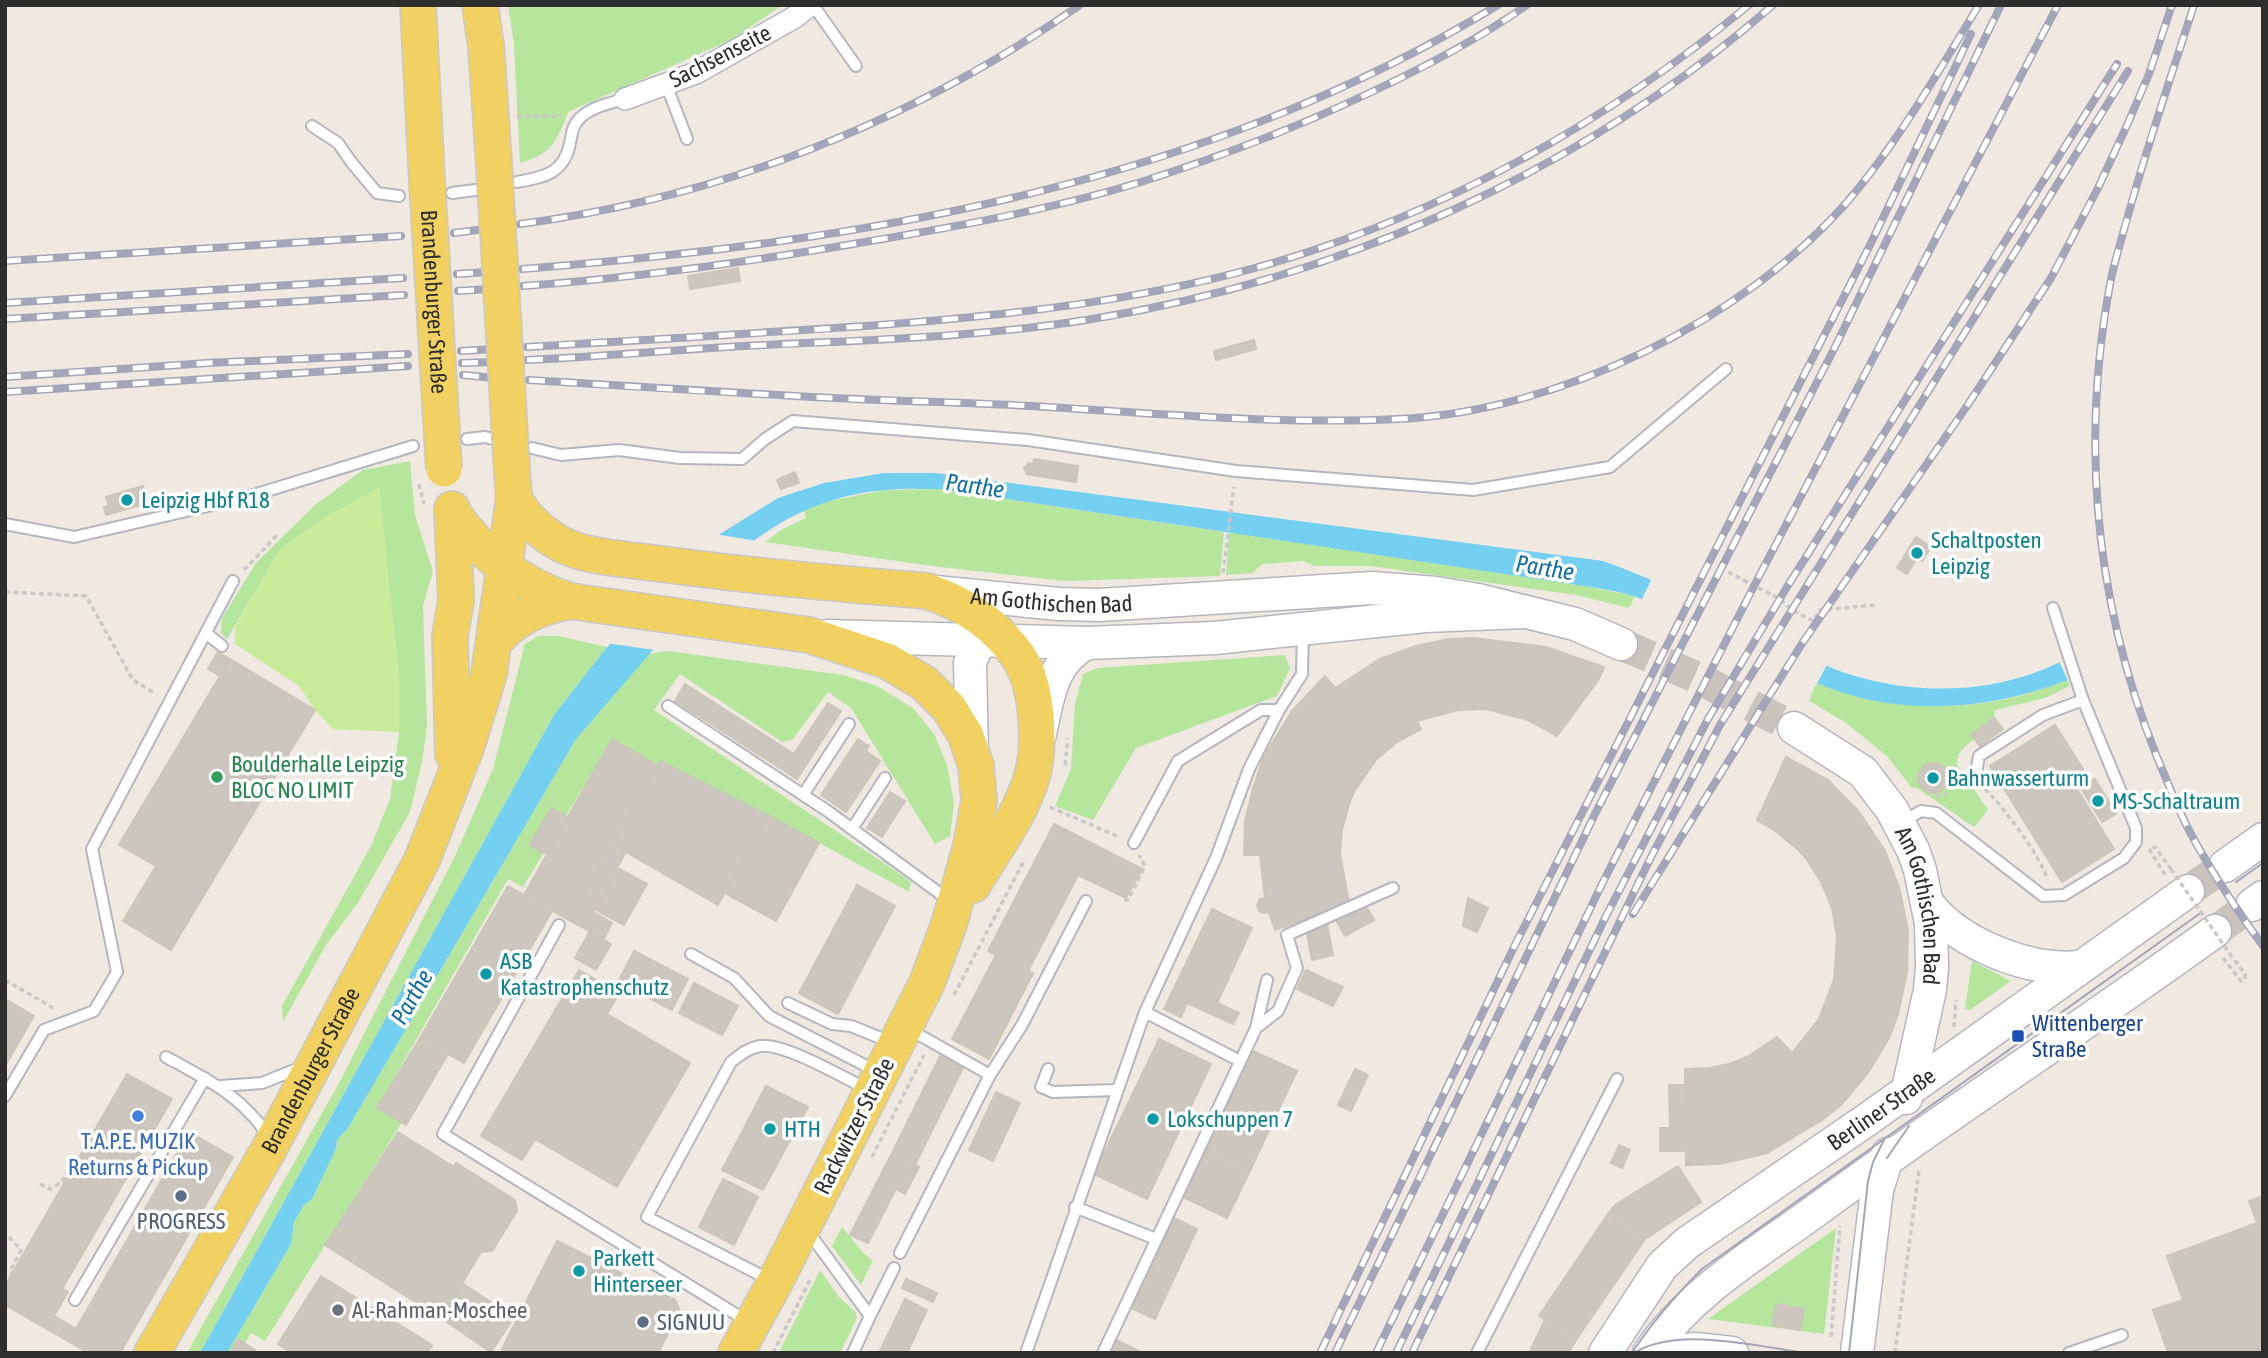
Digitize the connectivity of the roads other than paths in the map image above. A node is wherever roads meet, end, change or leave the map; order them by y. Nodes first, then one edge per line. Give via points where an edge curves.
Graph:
1 (418, 5) edge
2 (480, 5) edge
3 (811, 5) edge
4 (856, 66) dead end
5 (666, 84) junction
6 (625, 99) joint
7 (312, 126) dead end
8 (687, 139) dead end
9 (498, 178) junction
10 (426, 190) junction
11 (1726, 369) dead end
12 (467, 439) dead end
13 (498, 440) dead end
14 (413, 446) dead end
15 (519, 472) junction
16 (452, 511) junction
17 (5, 524) edge
18 (578, 551) junction
19 (504, 567) junction
20 (233, 581) road end
21 (927, 591) junction
22 (456, 600) junction
23 (1023, 600) junction
24 (570, 601) junction
25 (2053, 608) dead end
26 (1524, 611) junction
27 (1303, 630) junction
28 (206, 633) junction
29 (809, 635) junction
30 (991, 636) junction
31 (495, 641) junction
32 (1087, 643) junction
33 (1621, 644) tunnel mouth
34 (222, 646) dead end
35 (2082, 700) junction
36 (668, 706) dead end
37 (1279, 709) junction
38 (849, 724) dead end
39 (1794, 728) tunnel mouth
40 (1038, 743) junction
41 (972, 751) junction
42 (885, 778) dead end
43 (1975, 779) road end
44 (451, 782) junction
45 (803, 795) junction
46 (1900, 823) junction
47 (852, 829) junction
48 (2263, 839) edge
49 (1134, 843) road end
50 (2225, 866) tunnel mouth
51 (2175, 879) tunnel mouth
52 (1393, 888) dead end
53 (1086, 901) dead end
54 (1928, 904) junction
55 (952, 914) junction
56 (559, 925) dead end
57 (2223, 947) tunnel mouth
58 (691, 954) dead end
59 (2079, 967) junction
60 (1267, 980) dead end
61 (788, 1003) dead end
62 (1145, 1012) junction
63 (1256, 1028) junction
64 (166, 1057) dead end
65 (888, 1059) junction
66 (317, 1060) junction
67 (1240, 1061) junction
68 (1048, 1069) dead end
69 (990, 1075) junction
70 (205, 1078) junction
71 (1617, 1079) dead end
72 (220, 1086) junction
73 (1909, 1088) junction
74 (1116, 1090) junction
75 (5, 1096) edge
76 (273, 1143) junction
77 (1892, 1144) junction
78 (1075, 1207) junction
79 (803, 1226) junction
80 (1156, 1239) junction
81 (900, 1253) dead end
82 (894, 1268) dead end
83 (775, 1282) junction
84 (75, 1300) dead end
85 (870, 1316) junction
86 (2122, 1335) dead end
87 (744, 1343) edge
88 (1844, 1346) edge
89 (1481, 1351) edge
90 (152, 1353) edge
91 (853, 1353) edge
92 (1026, 1353) edge
93 (1103, 1353) edge
94 (1605, 1353) edge
95 (1648, 1353) edge
96 (1661, 1353) edge
97 (1732, 1353) edge
98 (2069, 1353) edge

1 - 10 main road, Brandenburger Straße
2 - 9 main road, Brandenburger Straße
3 - 4 lane
3 - 5 street, Sachsenseite via 696,73
5 - 6 street, Sachsenseite
5 - 8 lane
6 - 9 lane via 581,116 573,127 567,159 548,176
7 - 10 lane via 338,143 377,193
9 - 10 lane
9 - 15 main road, Brandenburger Straße, bridge
10 - 16 main road, Brandenburger Straße, bridge via 444,469
11 - 15 lane via 1610,467 1473,490 1236,471 1028,440 793,421 742,459 680,458 619,450 561,455
12 - 13 lane
14 - 17 lane via 247,497 74,537
15 - 18 main road, Am Gothischen Bad via 524,513 552,539
15 - 19 main road, Brandenburger Straße
16 - 19 main road, Am Gothischen Bad via 475,541
16 - 22 main road, Brandenburger Straße
18 - 19 main road, Am Gothischen Bad
18 - 21 main road, Am Gothischen Bad via 732,573
19 - 22 main road via 475,579
19 - 24 main road, Am Gothischen Bad via 526,583
19 - 31 main road, Brandenburger Straße
20 - 28 lane
21 - 23 main road, Am Gothischen Bad
21 - 30 main road, Rackwitzer Straße via 956,601
22 - 44 main road, Brandenburger Straße via 450,636
23 - 26 main road, Am Gothischen Bad via 1144,603 1372,588 1436,593
23 - 30 main road
24 - 29 main road, Am Gothischen Bad
24 - 31 main road, Am Gothischen Bad via 524,615
25 - 35 lane
26 - 27 main road, Am Gothischen Bad
26 - 33 main road, Am Gothischen Bad via 1575,624
27 - 32 main road, Am Gothischen Bad
27 - 37 lane via 1302,674
28 - 34 lane
28 - 75 lane via 92,849 117,972 94,1011 44,1030
29 - 30 main road, Am Gothischen Bad
29 - 41 main road, Rackwitzer Straße via 887,661 924,683 959,722
30 - 32 main road, Am Gothischen Bad
30 - 40 main road, Rackwitzer Straße via 1017,655 1025,671
30 - 41 main road via 970,663
31 - 44 main road, Brandenburger Straße via 478,712
32 - 40 main road via 1067,656 1058,671
35 - 43 lane via 2043,715 1979,756
35 - 46 lane via 2136,828 2136,842 2123,858 2064,895 2043,896 1936,813 1921,811
36 - 45 lane
37 - 49 lane via 1261,710 1178,761
37 - 62 lane
38 - 45 lane
39 - 46 main road, Am Gothischen Bad via 1863,772
40 - 55 main road, Rackwitzer Straße via 1021,803
41 - 55 main road, Rackwitzer Straße via 979,801
42 - 47 lane
44 - 66 main road, Brandenburger Straße via 422,860
45 - 47 lane
46 - 54 main road, Am Gothischen Bad
47 - 55 lane
48 - 50 main road
51 - 59 main road, Berliner Straße
52 - 63 lane via 1287,934 1297,968 1278,1011
53 - 69 lane via 1022,1025
54 - 59 main road via 1952,928 1990,949 2045,965
54 - 73 main road, Am Gothischen Bad via 1932,977
55 - 65 main road, Rackwitzer Straße via 927,983
56 - 87 lane via 443,1134 703,1296
57 - 77 main road, Berliner Straße
58 - 65 lane via 734,978 769,1016
59 - 73 main road, Berliner Straße
60 - 63 lane
61 - 65 lane via 832,1024 851,1026
62 - 67 lane
62 - 74 lane
63 - 67 lane
64 - 70 lane
65 - 69 lane
65 - 79 main road, Rackwitzer Straße
65 - 83 lane via 762,1045 745,1051 731,1062 647,1217
66 - 72 lane via 261,1083
66 - 76 main road, Brandenburger Straße
67 - 80 lane
68 - 74 lane via 1041,1087
69 - 81 lane
70 - 72 lane
70 - 84 lane
71 - 89 lane
72 - 76 lane via 257,1119
73 - 77 main road, Am Gothischen Bad
73 - 94 main road, Berliner Straße via 1679,1249 1657,1273
74 - 78 lane
76 - 90 main road, Brandenburger Straße
77 - 88 main road, Am Gothischen Bad via 1878,1184
77 - 95 main road, Berliner Straße via 1702,1293 1667,1326
78 - 80 lane
78 - 92 lane
79 - 83 main road, Rackwitzer Straße
79 - 85 lane
80 - 93 lane
82 - 85 lane
83 - 87 main road, Rackwitzer Straße
85 - 91 lane
86 - 98 lane
96 - 97 main road via 1689,1349

